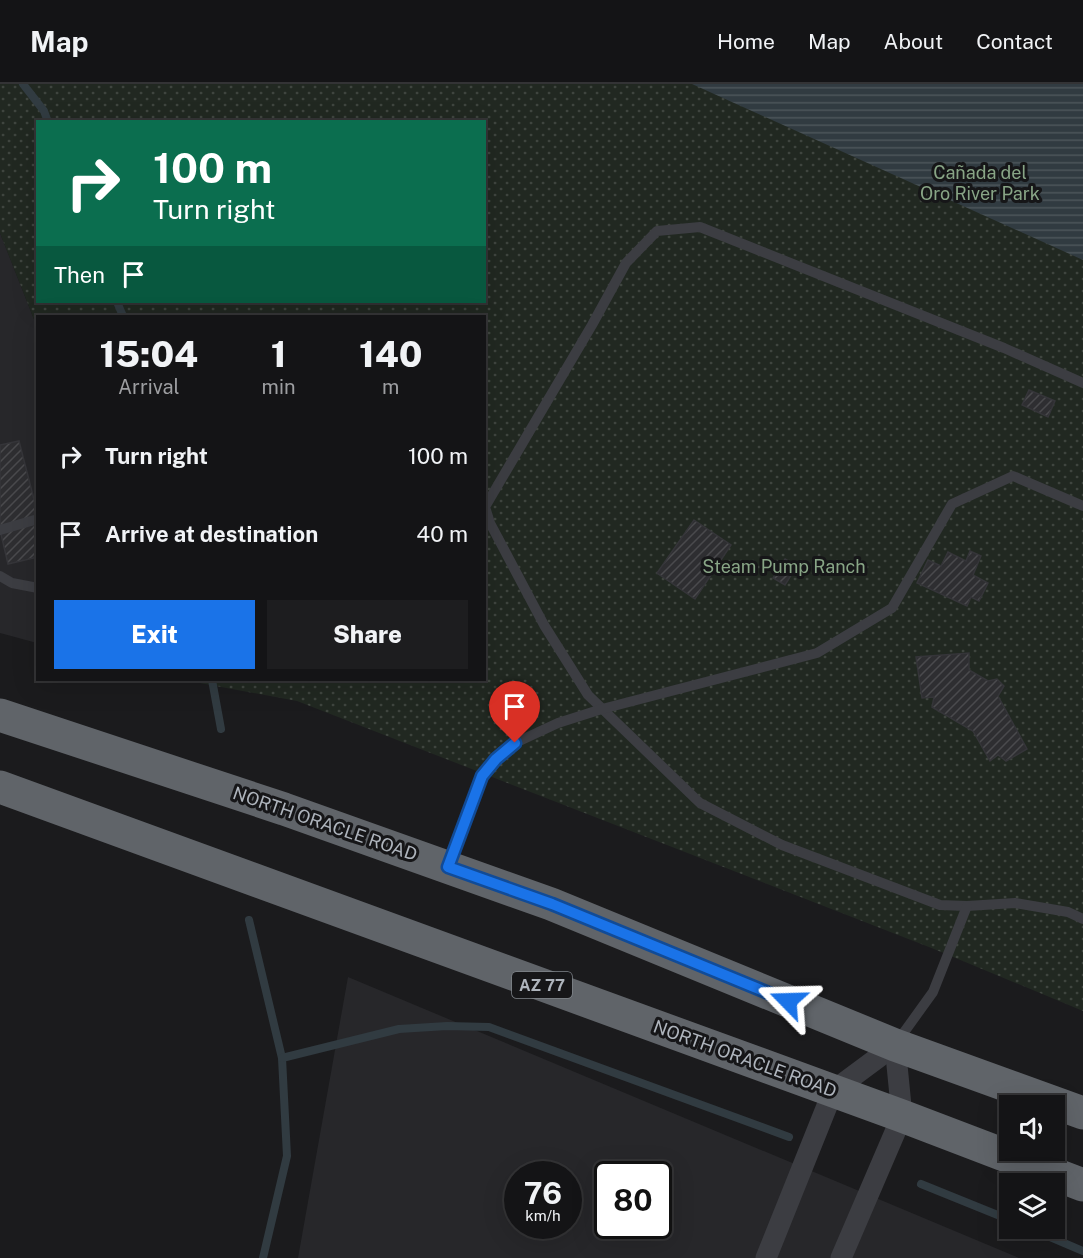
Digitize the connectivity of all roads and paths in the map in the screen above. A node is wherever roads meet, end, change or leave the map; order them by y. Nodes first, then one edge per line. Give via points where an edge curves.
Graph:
1 (1083, 382) edge
2 (486, 505) edge
3 (1083, 506) edge
4 (486, 510) edge
5 (36, 520) edge
6 (0, 530) edge
7 (0, 576) edge
8 (36, 588) edge
9 (602, 708) junction
10 (0, 716) edge
11 (0, 787) edge
12 (448, 867) junction
13 (967, 906) junction
14 (1083, 919) edge
15 (895, 1045) junction
16 (833, 1091) junction
17 (1083, 1113) edge
18 (902, 1116) junction
19 (1083, 1185) edge
20 (766, 1258) edge
21 (841, 1258) edge

1 - 2 lane via 700,227 657,231 626,262
3 - 9 lane via 1013,476 952,504 892,608 817,653
4 - 9 lane via 544,625 588,695
5 - 6 lane
7 - 8 lane
9 - 12 lane via 515,743 496,759 482,776
9 - 13 lane via 700,803 782,845 940,905
10 - 12 highway, NORTH ORACLE ROAD
11 - 16 highway, NORTH ORACLE ROAD / AZ 77
12 - 15 highway, NORTH ORACLE ROAD via 552,904
13 - 14 lane via 1015,903 1068,912
13 - 15 lane via 933,992
15 - 16 street
15 - 17 highway, NORTH ORACLE ROAD
15 - 18 street
16 - 18 highway, NORTH ORACLE ROAD / AZ 77
16 - 20 street
18 - 19 highway, NORTH ORACLE ROAD / AZ 77
18 - 21 street

